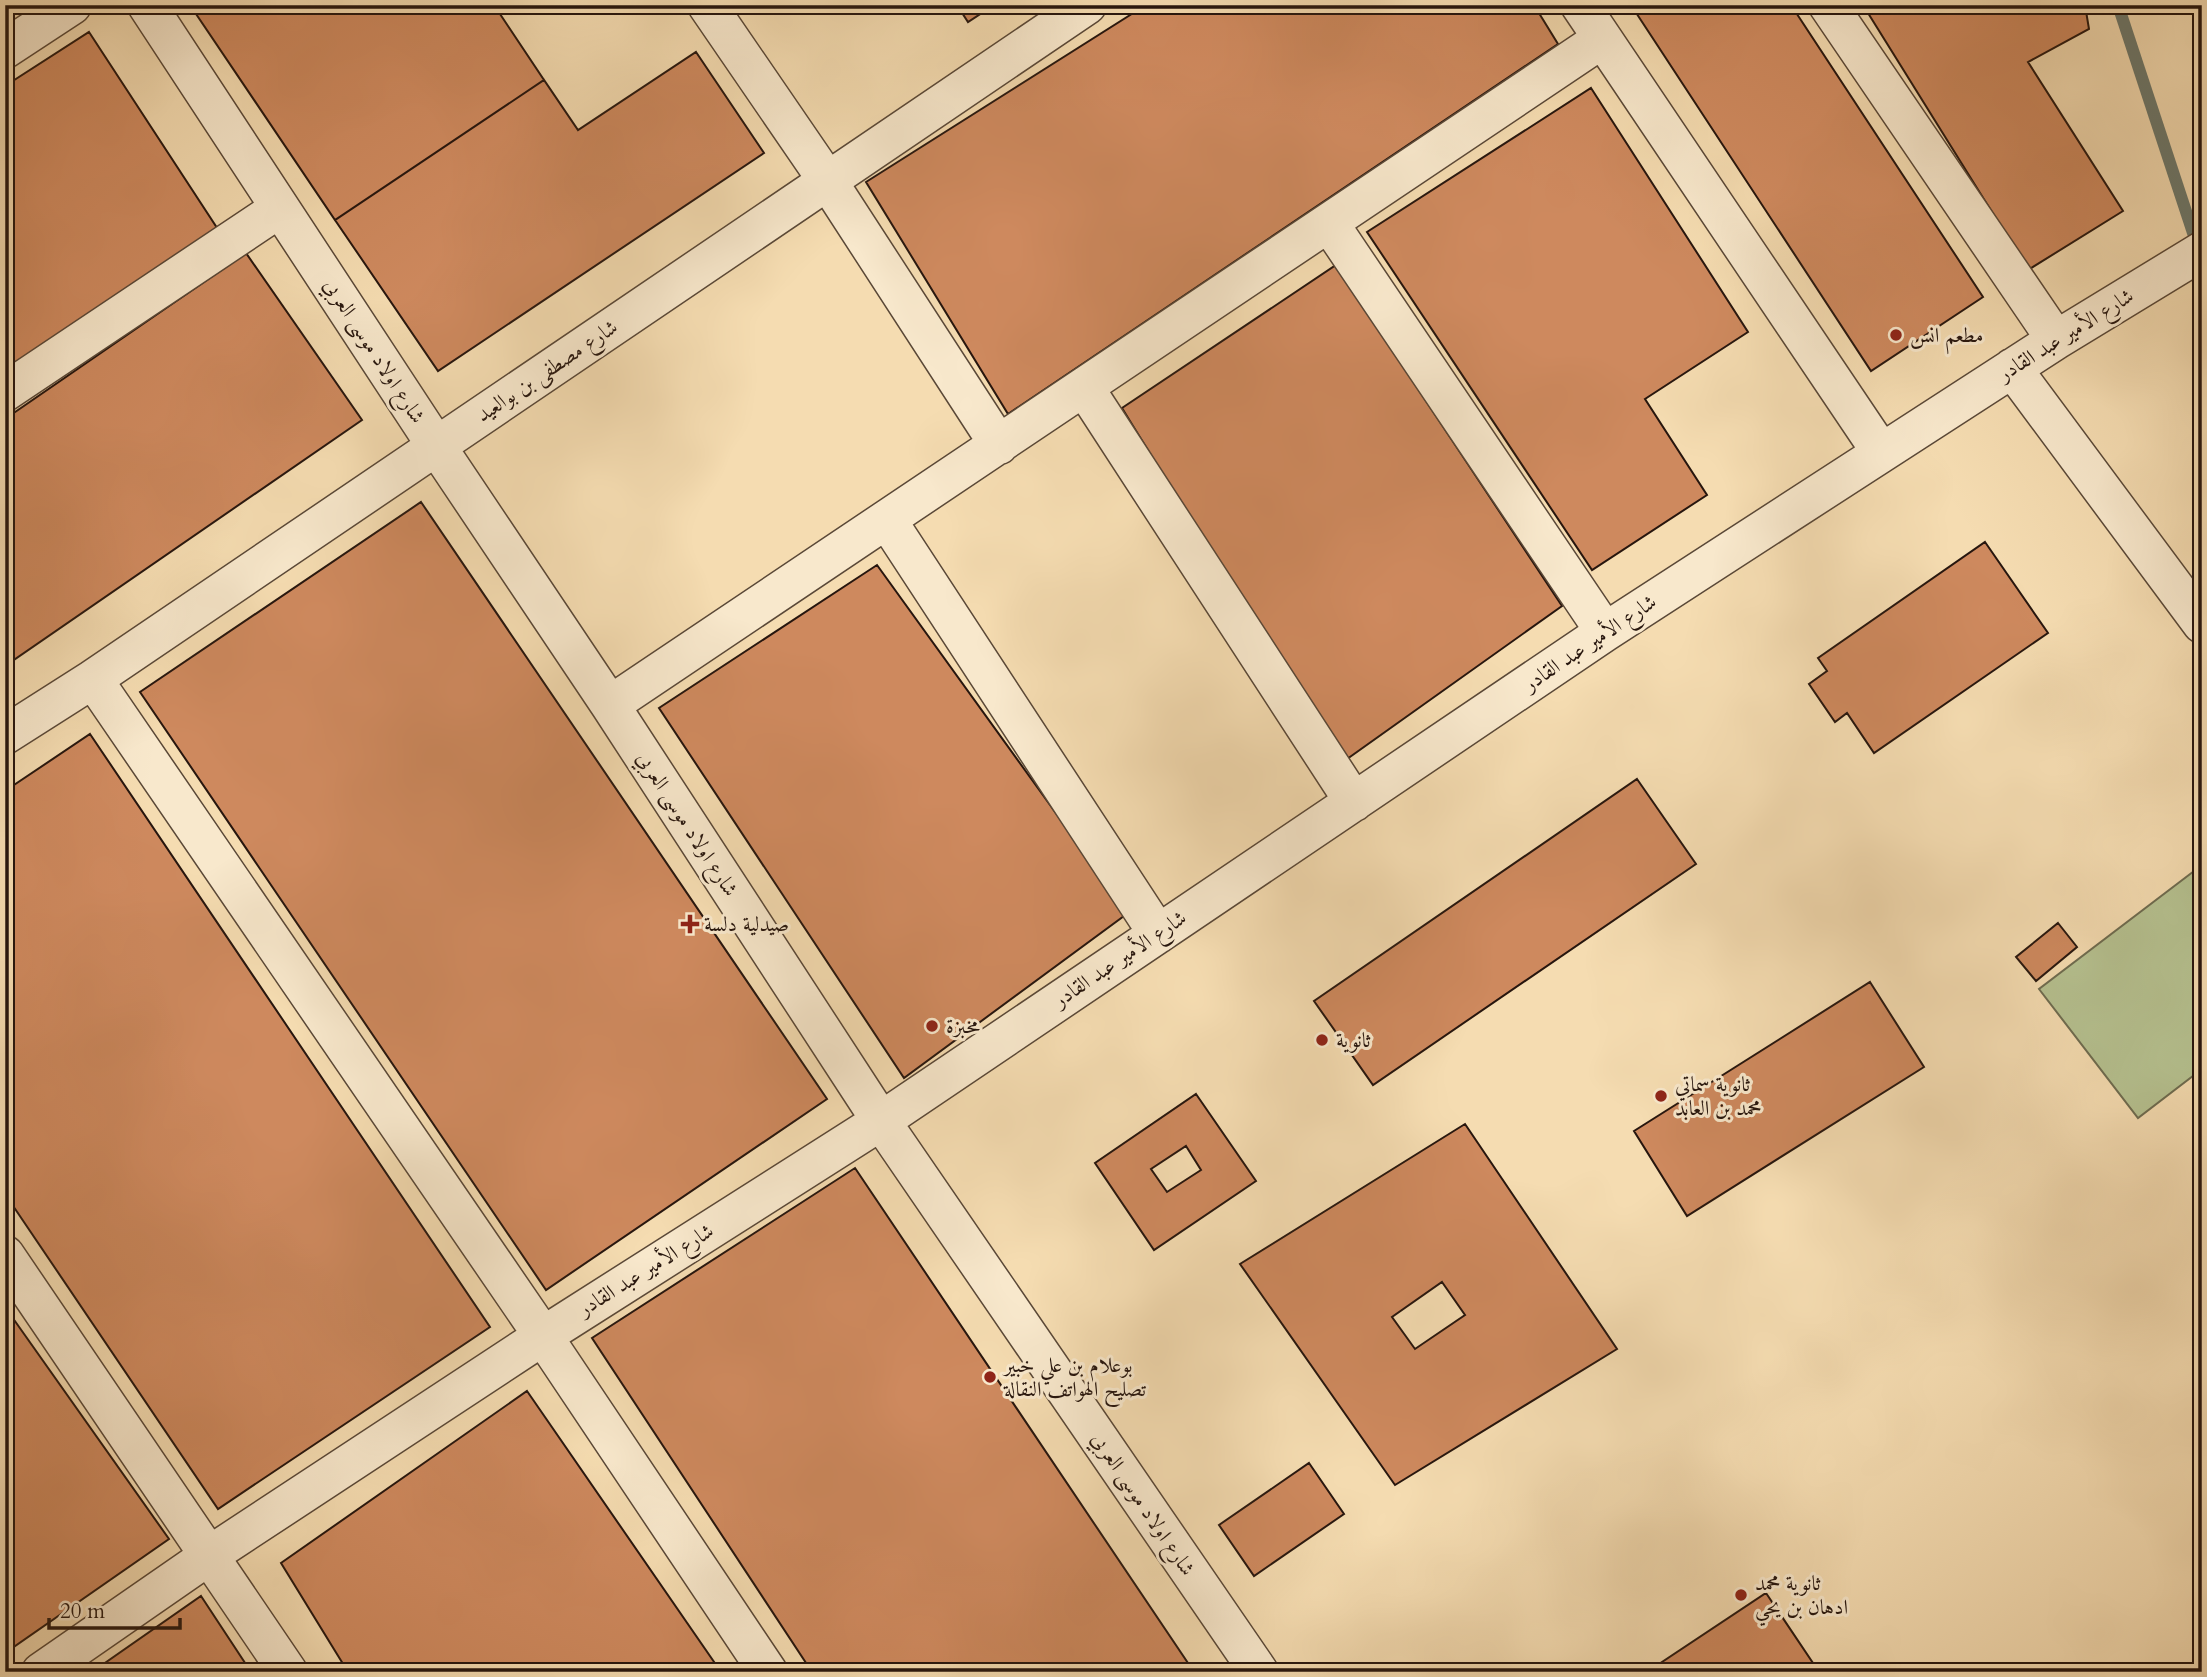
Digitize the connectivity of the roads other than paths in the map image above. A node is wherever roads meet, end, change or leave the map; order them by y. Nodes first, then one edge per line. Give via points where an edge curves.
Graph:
1 (72, 5) edge
2 (147, 5) edge
3 (707, 5) edge
4 (1087, 5) edge
5 (1580, 5) edge
6 (1828, 5) edge
7 (1602, 39) junction
8 (5, 49) edge
9 (827, 180) junction
10 (280, 208) junction
11 (1329, 223) junction
12 (2189, 259) edge
13 (2056, 340) junction
14 (2012, 369) junction
15 (1084, 387) junction
16 (5, 392) edge
17 (999, 445) junction
18 (437, 447) junction
19 (1881, 452) junction
20 (887, 520) junction
21 (2202, 624) edge
22 (1605, 632) junction
23 (93, 679) junction
24 (610, 705) junction
25 (5, 736) edge
26 (1354, 802) junction
27 (1158, 934) junction
28 (881, 1121) junction
29 (5, 1255) edge
30 (543, 1336) junction
31 (209, 1555) junction
32 (41, 1672) edge
33 (288, 1672) edge
34 (768, 1672) edge
35 (1259, 1672) edge

1 - 8 street
2 - 10 street, شارع اولاد موسى العربي
3 - 9 street
4 - 9 street, شارع مصطفى بن بوالعيد
5 - 7 street
6 - 13 street
7 - 11 street
7 - 19 street
9 - 17 street
9 - 18 street, شارع مصطفى بن بوالعيد
10 - 16 street
10 - 18 street, شارع اولاد موسى العربي
11 - 15 street
11 - 22 street
12 - 13 street, شارع الأمير عبد القادر
13 - 14 street, شارع الأمير عبد القادر
14 - 19 street, شارع الأمير عبد القادر
14 - 21 street
15 - 17 street
15 - 26 street
17 - 20 street
18 - 23 street, شارع مصطفى بن بوالعيد
18 - 24 street, شارع اولاد موسى العربي
19 - 22 street, شارع الأمير عبد القادر
20 - 24 street
20 - 27 street
22 - 26 street, شارع الأمير عبد القادر
23 - 25 street, شارع مصطفى بن بوالعيد
23 - 30 street
24 - 28 street, شارع اولاد موسى العربي
26 - 27 street, شارع الأمير عبد القادر
27 - 28 street, شارع الأمير عبد القادر
28 - 30 street, شارع الأمير عبد القادر
28 - 35 street, شارع اولاد موسى العربي
29 - 31 street
30 - 31 street, شارع الأمير عبد القادر
30 - 34 street
31 - 32 street, شارع الأمير عبد القادر
31 - 33 street

